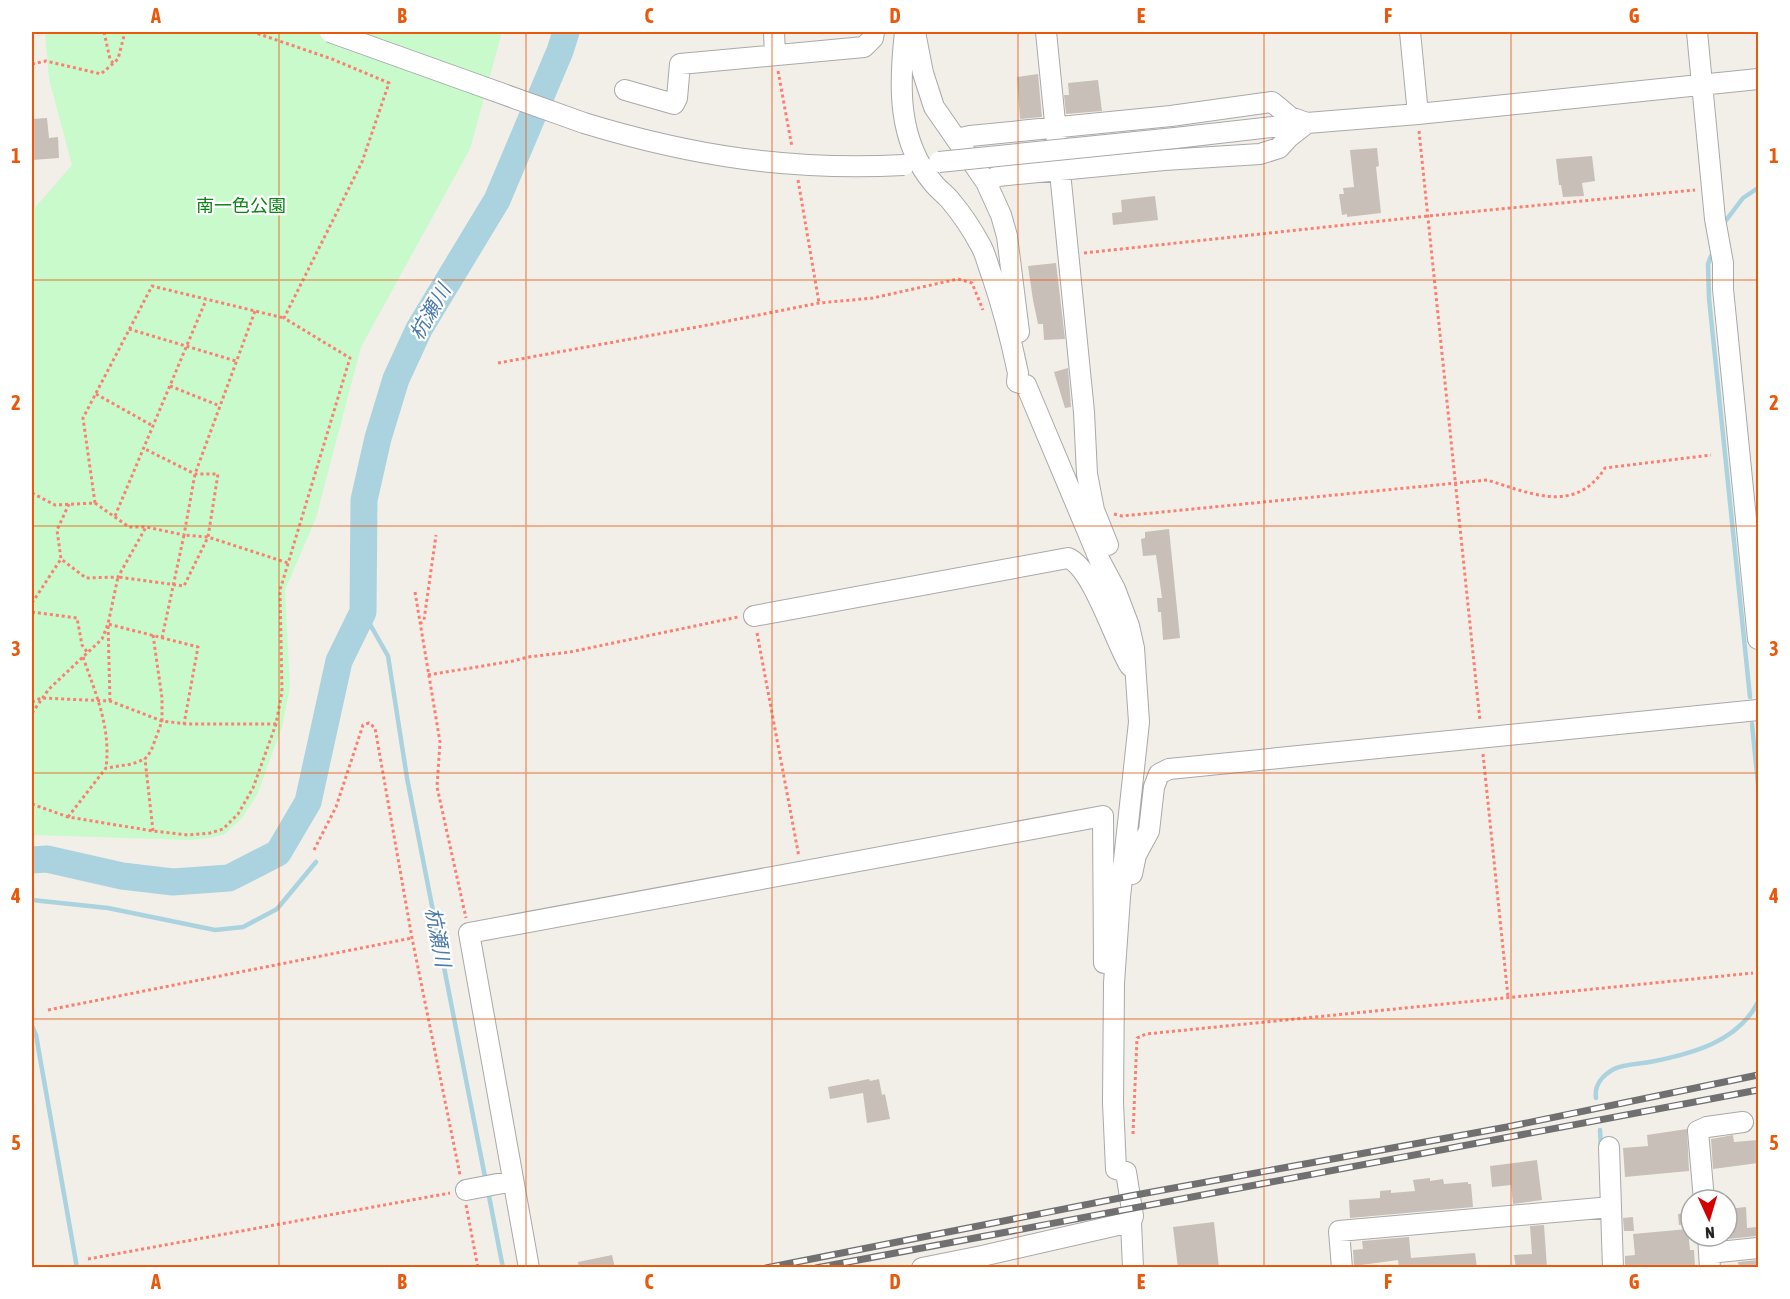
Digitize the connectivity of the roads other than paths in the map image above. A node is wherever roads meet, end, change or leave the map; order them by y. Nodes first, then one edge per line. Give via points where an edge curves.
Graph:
1 (330, 32) edge
2 (774, 32) edge
3 (874, 32) edge
4 (905, 32) edge
5 (915, 32) edge
6 (1046, 32) edge
7 (1410, 32) edge
8 (1697, 32) edge
9 (774, 55) junction
10 (1758, 79) edge
11 (1703, 84) junction
12 (625, 90) dead end
13 (1418, 114) junction
14 (1307, 123) junction
15 (1056, 128) junction
16 (956, 139) junction
17 (921, 163) junction
18 (1060, 170) junction
19 (986, 182) junction
20 (1026, 385) junction
21 (1100, 561) junction
22 (754, 616) road end
23 (1758, 639) edge
24 (1136, 671) junction
25 (1758, 710) edge
26 (1120, 897) junction
27 (1114, 983) junction
28 (1743, 1122) dead end
29 (1609, 1147) dead end
30 (511, 1181) junction
31 (1703, 1188) edge
32 (465, 1190) road end
33 (1611, 1207) junction
34 (1131, 1222) junction
35 (1758, 1248) edge
36 (1709, 1252) edge
37 (982, 1262) edge
38 (529, 1268) edge
39 (922, 1268) edge
40 (1133, 1268) edge
41 (1342, 1268) edge
42 (1612, 1268) edge

1 - 17 street, bridge via 636,139 705,154 782,164 852,168
2 - 9 street
3 - 9 street via 864,47
4 - 17 street via 901,101 908,134
5 - 16 street via 922,73 934,107
6 - 15 street
7 - 13 street
8 - 11 street
9 - 12 street via 680,64 674,104
10 - 11 street
11 - 13 street
11 - 23 street
13 - 14 street
14 - 15 street via 1290,117 1272,102
14 - 17 street, bridge
14 - 18 street via 1279,148 1260,153
15 - 16 street
15 - 18 street
16 - 19 street
17 - 20 street via 981,246 1006,316 1017,382
18 - 19 street via 998,176
18 - 21 street via 1087,474 1094,510 1108,546
19 - 20 street via 997,202 1007,236
20 - 21 street
21 - 24 street via 1129,626
22 - 24 street via 1068,558 1079,565 1125,658
24 - 26 street via 1139,722
25 - 26 street via 1169,769 1159,774 1154,787 1149,831 1136,855 1130,885
26 - 27 street
27 - 30 street via 1104,963 1103,816 469,933
27 - 34 street via 1116,1168 1126,1172
28 - 31 street via 1698,1131
29 - 33 street
30 - 32 street
30 - 38 street
33 - 41 street via 1339,1231
33 - 42 street
34 - 37 street
34 - 40 street
35 - 36 street
37 - 39 street

